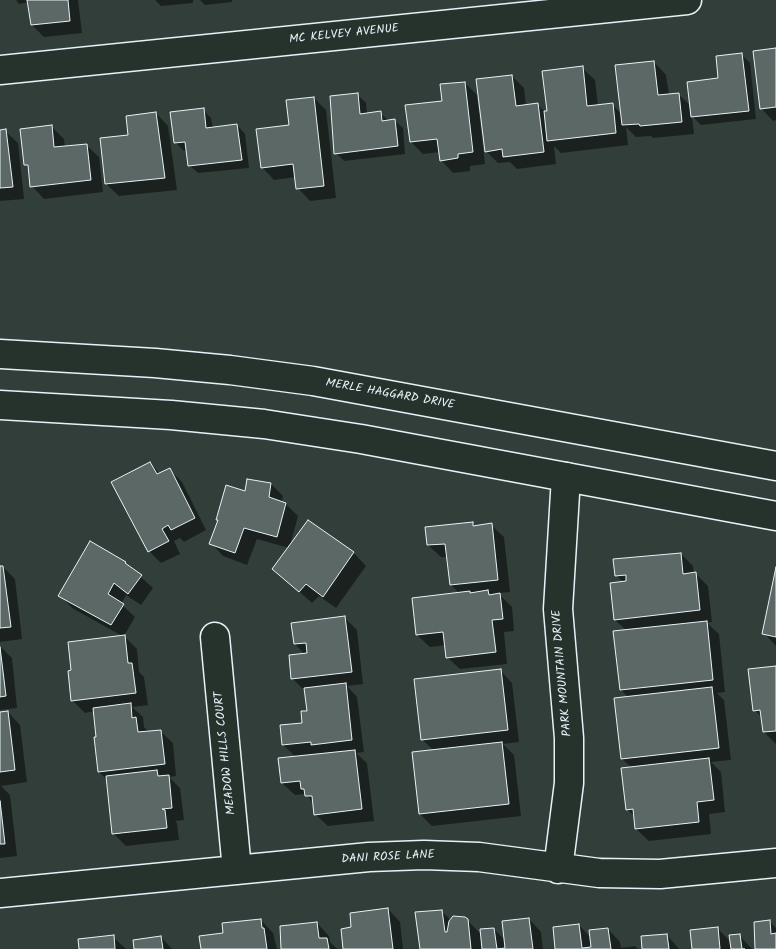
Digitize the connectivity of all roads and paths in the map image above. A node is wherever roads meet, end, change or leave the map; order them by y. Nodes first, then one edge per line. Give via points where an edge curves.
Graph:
1 (688, 0) edge
2 (595, 5) edge
3 (0, 70) edge
4 (0, 354) edge
5 (0, 405) edge
6 (776, 466) edge
7 (566, 477) junction
8 (776, 516) edge
9 (215, 637) dead end
10 (776, 863) edge
11 (558, 869) junction
12 (238, 870) junction
13 (0, 893) edge

1 - 2 street, MC KELVEY AVENUE
2 - 3 street, MC KELVEY AVENUE
4 - 6 street, MERLE HAGGARD DRIVE via 155,363 313,381
5 - 7 street via 264,424
7 - 8 street
7 - 11 street, PARK MOUNTAIN DRIVE via 558,609 569,738 569,783
9 - 12 street, MEADOW HILLS COURT
10 - 11 street, DANI ROSE LANE via 660,874
11 - 12 street, DANI ROSE LANE via 479,857 424,854
12 - 13 street, DANI ROSE LANE

